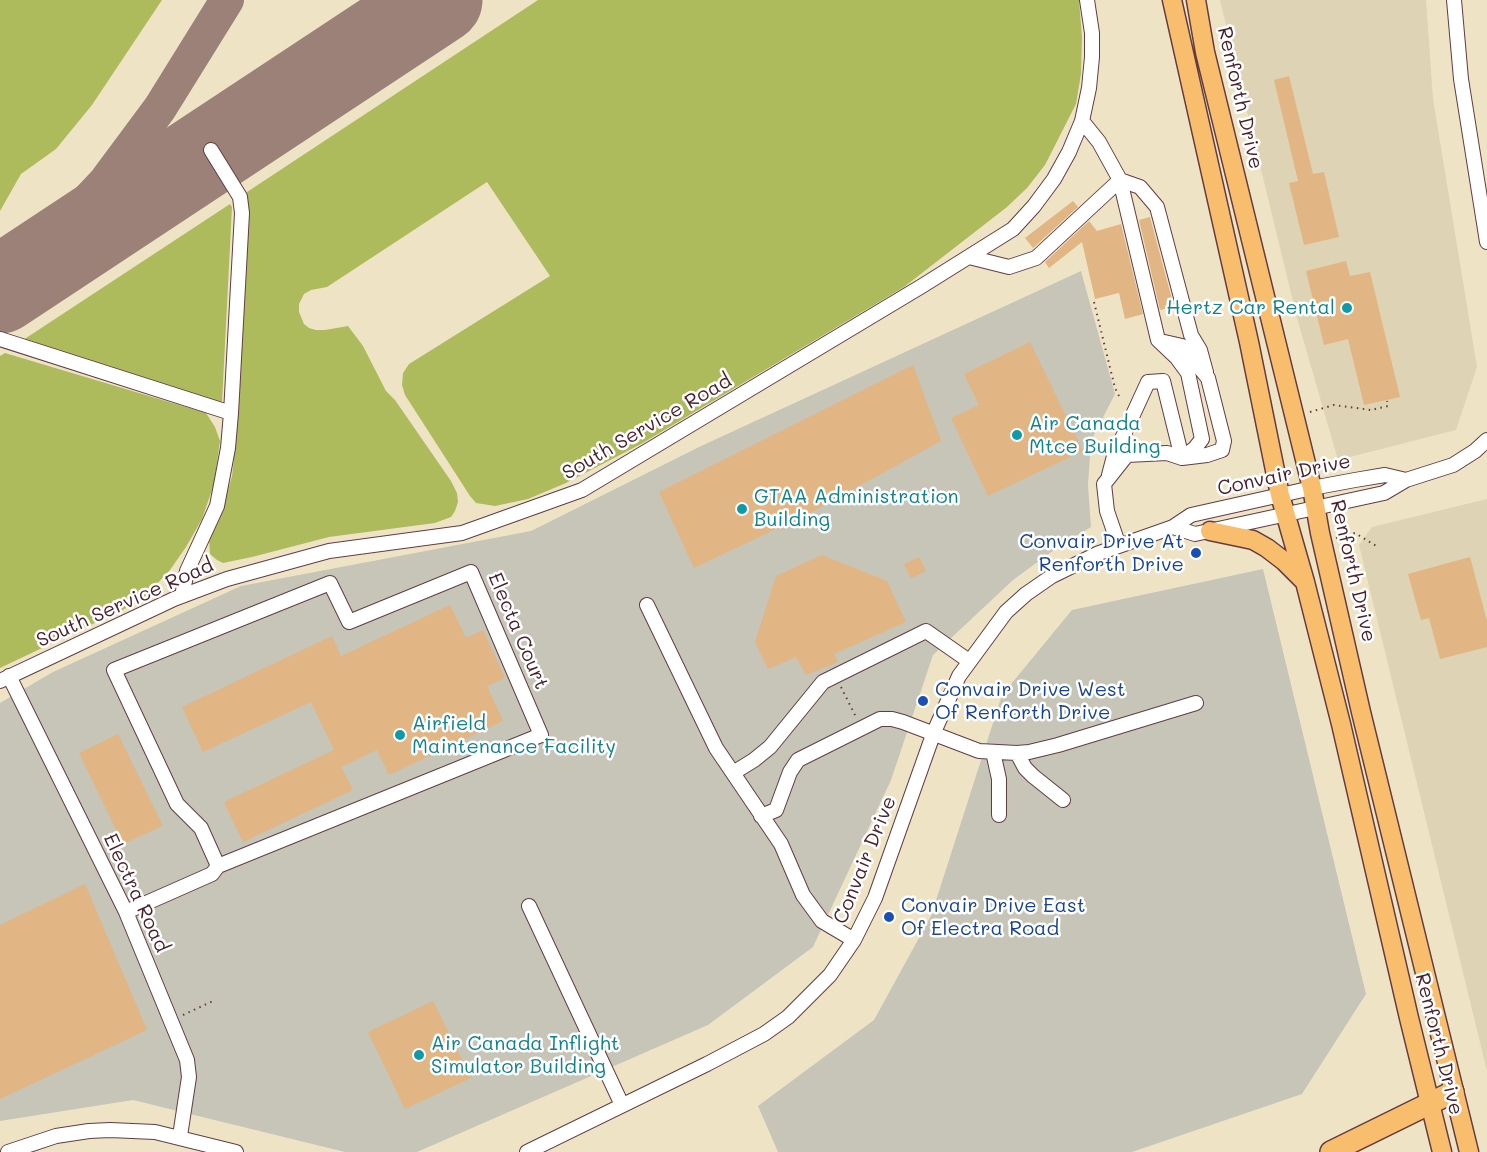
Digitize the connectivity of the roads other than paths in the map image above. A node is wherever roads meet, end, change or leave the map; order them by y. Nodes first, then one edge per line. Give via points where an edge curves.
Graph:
1 (1088, 0) edge
2 (1172, 0) edge
3 (1196, 0) edge
4 (1454, 0) edge
5 (1082, 121) junction
6 (211, 150) dead end
7 (1120, 180) junction
8 (1487, 242) edge
9 (969, 257) junction
10 (0, 339) edge
11 (1158, 340) junction
12 (1208, 378) junction
13 (231, 413) junction
14 (1487, 440) edge
15 (1182, 458) junction
16 (1109, 475) junction
17 (1406, 480) junction
18 (1312, 488) junction
19 (1280, 495) junction
20 (1315, 508) junction
21 (1285, 514) junction
22 (1173, 527) junction
23 (1210, 531) junction
24 (1119, 546) junction
25 (1305, 582) junction
26 (182, 596) junction
27 (647, 605) dead end
28 (969, 661) junction
29 (5, 679) edge
30 (1196, 702) dead end
31 (934, 732) junction
32 (993, 752) junction
33 (1017, 753) junction
34 (733, 773) junction
35 (1063, 800) dead end
36 (761, 816) junction
37 (999, 816) dead end
38 (215, 870) junction
39 (529, 906) dead end
40 (126, 912) junction
41 (854, 940) junction
42 (1453, 1092) junction
43 (1430, 1103) junction
44 (622, 1105) junction
45 (180, 1136) junction
46 (8, 1152) edge
47 (236, 1152) edge
48 (527, 1152) edge
49 (1331, 1152) edge
50 (1442, 1152) edge
51 (1469, 1152) edge

1 - 5 street, South Service Road via 1092,57
2 - 19 main road, Renforth Drive
3 - 18 main road, Renforth Drive via 1205,52
4 - 8 street via 1461,79
5 - 7 street
5 - 9 street, South Service Road via 1070,153 1034,206 1013,229
6 - 13 street via 240,198 242,213
7 - 9 street via 1036,258 1009,267
7 - 11 street
7 - 12 street via 1140,187 1157,207 1191,335
9 - 26 street, South Service Road via 582,490 462,533 329,551 227,579
10 - 13 street
11 - 12 street via 1182,346
11 - 15 street via 1188,373 1202,439
12 - 15 street via 1224,441 1222,450
13 - 26 street via 217,506 187,571
14 - 17 street, Convair Drive via 1453,465
15 - 16 street via 1167,453 1127,455
15 - 16 street via 1163,381 1148,382
16 - 24 street via 1104,484 1107,511
17 - 18 street, Convair Drive via 1385,475
17 - 20 street, Convair Drive via 1384,493
18 - 19 street, Convair Drive
18 - 20 main road, Renforth Drive
19 - 21 main road, Renforth Drive
19 - 22 street, Convair Drive via 1191,515
20 - 21 street, Convair Drive
20 - 42 main road, Renforth Drive
21 - 23 street, Convair Drive
21 - 25 main road, Renforth Drive
22 - 23 street, Convair Drive via 1195,534
22 - 24 street, Convair Drive
23 - 25 main road via 1252,540 1268,548
24 - 28 street, Convair Drive via 1052,576 1026,594 1006,612
25 - 43 main road, Renforth Drive
26 - 29 street, South Service Road
27 - 34 street via 716,748
28 - 31 street, Convair Drive
28 - 34 street via 926,631 823,682 770,747
29 - 40 street, Electra Road
30 - 33 street via 1058,745
31 - 32 street via 979,751
31 - 36 street via 892,719 870,723 798,760 776,810
31 - 41 street, Convair Drive via 875,897
32 - 33 street
32 - 37 street via 999,779
33 - 35 street via 1025,768
34 - 36 street
36 - 41 street via 781,844 804,895 822,921
38 - 38 street, Electa Court via 201,828 177,804 114,670 330,583 349,622 471,572 541,735
38 - 40 street
39 - 44 street
40 - 45 street, Electra Road via 189,1068
41 - 44 street, Convair Drive via 830,975 772,1028
42 - 43 highway
42 - 51 main road, Renforth Drive
43 - 49 highway
43 - 50 main road, Renforth Drive
44 - 48 street, Convair Drive
45 - 46 street via 131,1130 89,1131 56,1136
45 - 47 street

